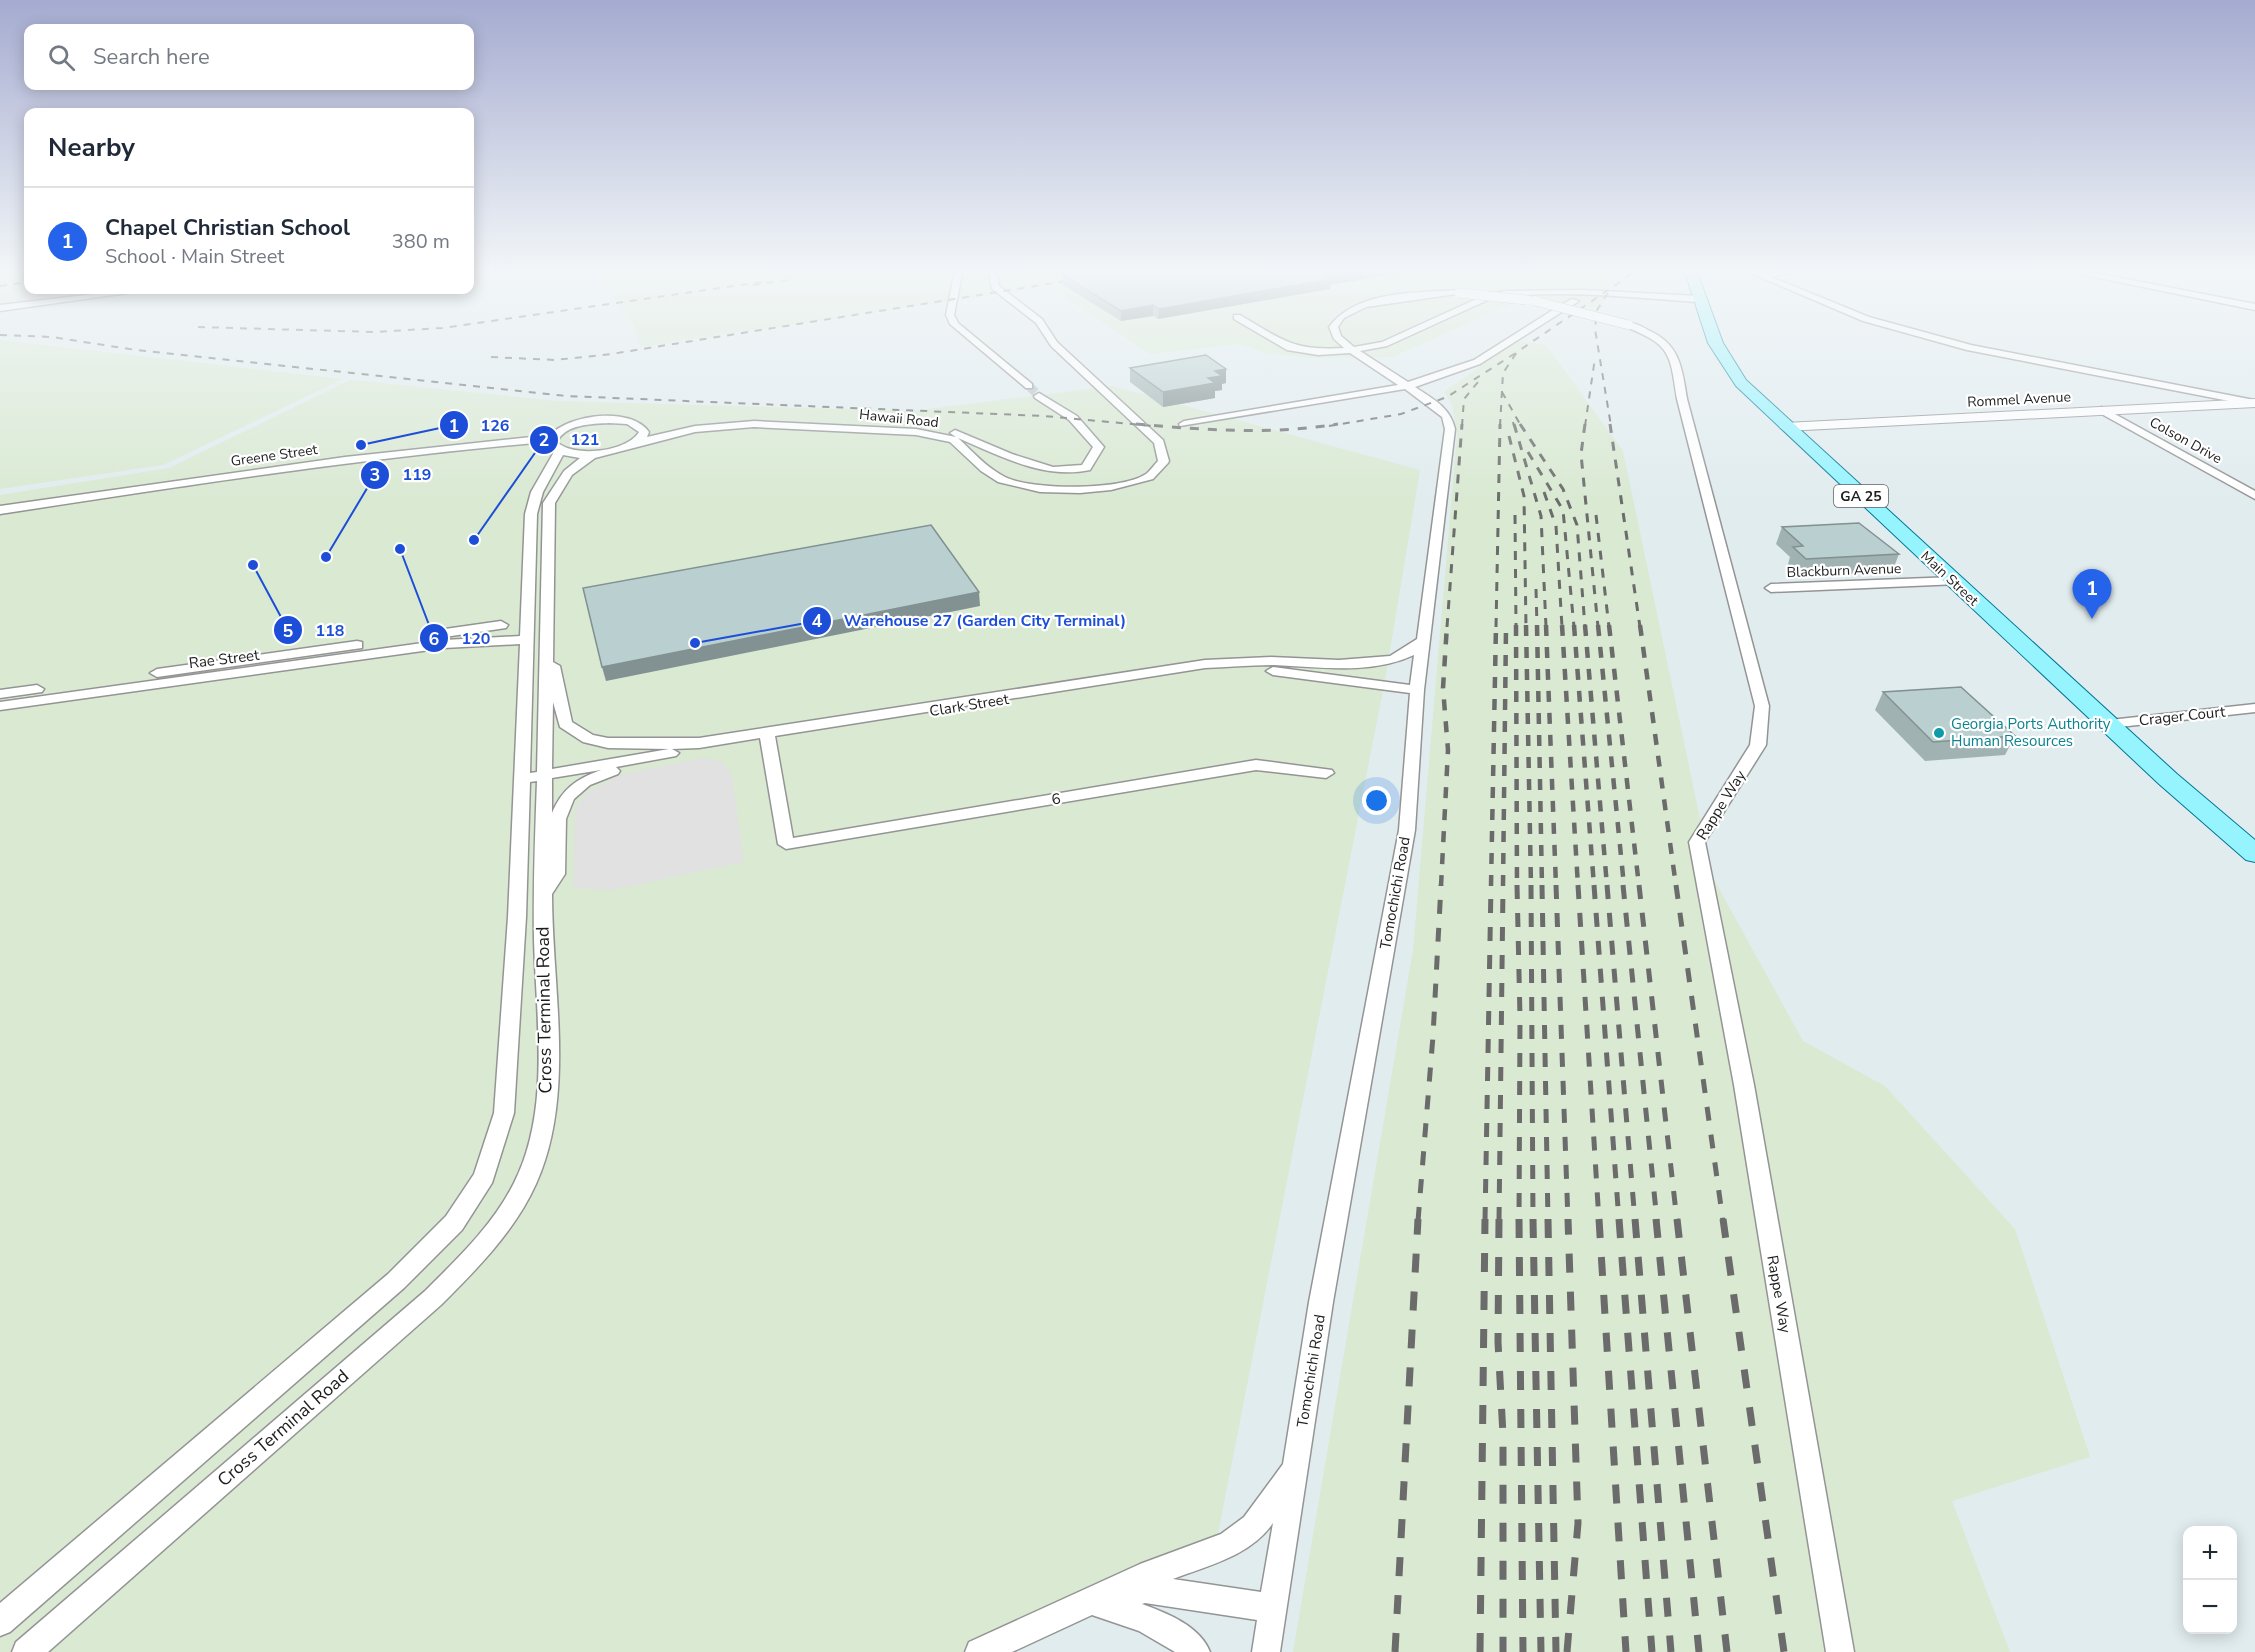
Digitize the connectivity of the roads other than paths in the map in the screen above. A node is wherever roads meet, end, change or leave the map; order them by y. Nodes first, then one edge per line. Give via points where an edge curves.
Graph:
1 (980, 346) edge
2 (1056, 346) edge
3 (1287, 346) edge
4 (1348, 346) edge
5 (1373, 346) edge
6 (1500, 346) edge
7 (1668, 346) edge
8 (1716, 346) edge
9 (1963, 346) edge
10 (1352, 350) junction
11 (1029, 386) tunnel mouth
12 (1407, 386) junction
13 (1039, 396) tunnel mouth
14 (2254, 403) edge
15 (2102, 410) junction
16 (1184, 424) dead end
17 (1785, 427) junction
18 (644, 432) junction
19 (632, 444) junction
20 (556, 445) junction
21 (593, 454) junction
22 (2255, 496) edge
23 (0, 510) edge
24 (1954, 581) junction
25 (1771, 588) dead end
26 (501, 625) dead end
27 (525, 640) junction
28 (547, 640) junction
29 (1423, 641) junction
30 (1417, 690) junction
31 (0, 694) edge
32 (0, 706) edge
33 (2255, 708) edge
34 (2110, 724) junction
35 (767, 735) junction
36 (677, 752) junction
37 (1326, 773) dead end
38 (545, 775) junction
39 (522, 778) junction
40 (2255, 854) edge
41 (544, 894) junction
42 (1296, 1468) junction
43 (1093, 1601) junction
44 (1274, 1608) junction
45 (0, 1622) edge
46 (26, 1652) edge
47 (979, 1652) edge
48 (1196, 1652) edge
49 (1266, 1652) edge
50 (1840, 1652) edge

1 - 11 street
2 - 19 street, Hawaii Road via 1159,442 1164,461 1149,477 1111,487 1040,489 1002,480 954,440 916,432 754,424 695,429
3 - 10 street via 1318,352
4 - 10 street, Rappe Way, bridge
5 - 10 street
6 - 12 street via 1476,362
7 - 50 street, Rappe Way, bridge via 1675,352 1682,399 1762,706 1758,745 1697,842 1744,1084
8 - 17 main road, Main Street / GA 25 via 1741,383
9 - 14 street
10 - 12 street, Tomochichi Road
12 - 16 street
12 - 29 street, Tomochichi Road via 1437,405 1449,421
13 - 18 street, Hawaii Road via 1073,418 1099,447 1086,468 1052,470 952,431 886,422 752,418
14 - 15 street, Rommel Avenue
15 - 17 street, Rommel Avenue
15 - 22 street, Colson Drive
17 - 24 main road, Main Street / GA 25
18 - 19 street
18 - 20 street via 634,423 594,421 567,428
19 - 21 street
20 - 21 street
20 - 23 street, Greene Street via 472,444
20 - 27 street, Cross Terminal Road via 531,514
21 - 28 street, Cross Terminal Road via 568,472 549,503
24 - 25 street, Blackburn Avenue
24 - 34 main road, Main Street / GA 25
26 - 31 street, Rae Street
27 - 32 street, Rae Street via 444,644
27 - 39 street, Cross Terminal Road
28 - 35 street, Clark Street via 565,724 588,739 647,746
28 - 38 street, Cross Terminal Road
29 - 30 street, Tomochichi Road
29 - 35 street, Clark Street via 1393,660 1204,664
30 - 35 street, Clark Street via 1270,670 1197,670
30 - 42 street, Tomochichi Road via 1407,831
33 - 34 street, Crager Court
34 - 40 main road, Main Street / GA 25
35 - 36 street, Clark Street
35 - 37 street, 6 via 786,844 1256,765
36 - 38 street, Clark Street
36 - 41 street via 584,782 567,797 558,819 556,874
38 - 39 street, Clark Street
38 - 41 street, Cross Terminal Road
39 - 45 street, Cross Terminal Road via 504,1113 484,1176 454,1223 396,1281
41 - 46 street, Cross Terminal Road via 546,1097 532,1165 507,1216 433,1298
42 - 43 street via 1254,1527 1228,1544
42 - 44 street, Tomochichi Road
43 - 44 street via 1145,1589
43 - 47 street
43 - 48 street via 1147,1618
44 - 49 street, Tomochichi Road

